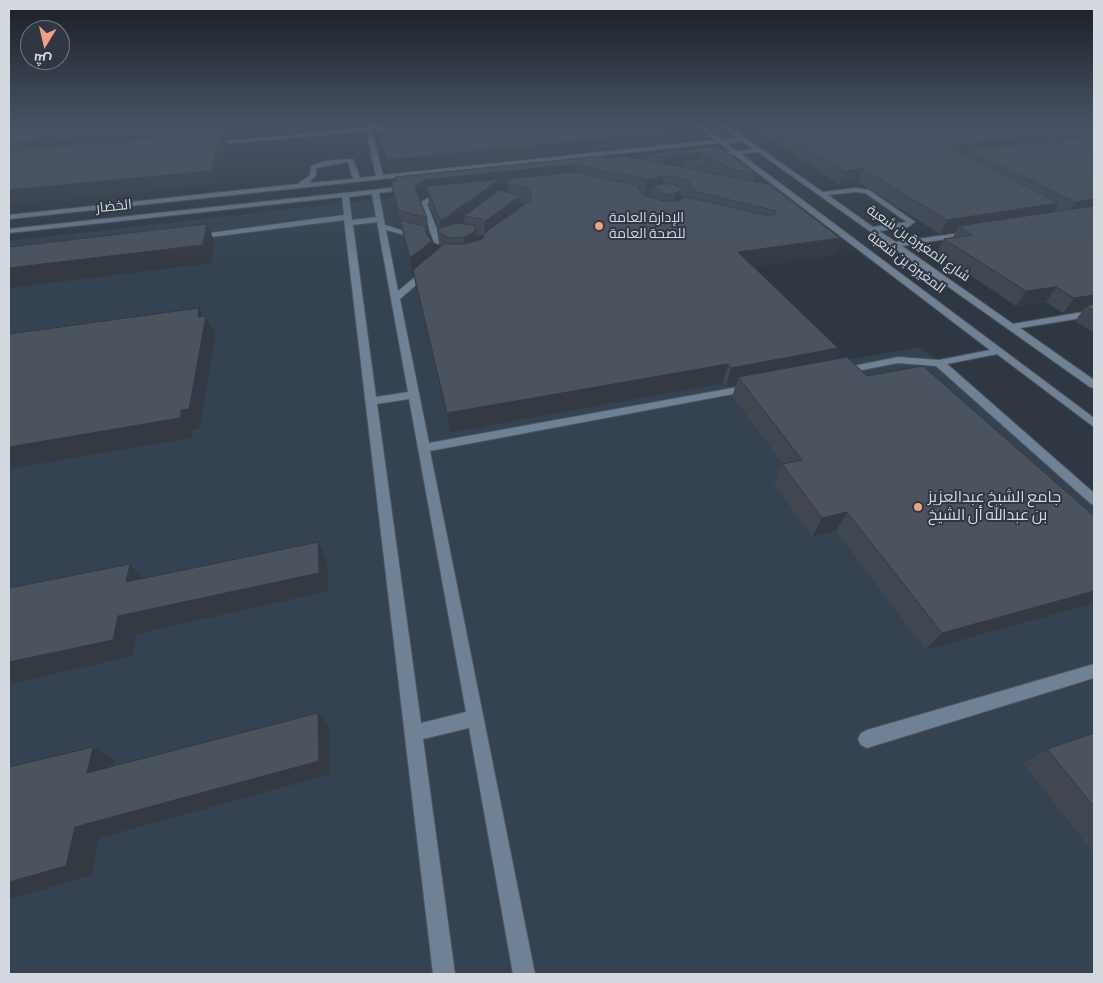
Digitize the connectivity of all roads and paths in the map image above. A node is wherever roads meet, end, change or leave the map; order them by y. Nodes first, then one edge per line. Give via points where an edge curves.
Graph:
1 (313, 172) edge
2 (355, 172) edge
3 (375, 172) edge
4 (482, 172) edge
5 (762, 172) edge
6 (791, 172) edge
7 (357, 180) junction
8 (377, 185) junction
9 (300, 186) junction
10 (414, 187) edge
11 (823, 194) junction
12 (345, 195) junction
13 (459, 196) edge
14 (784, 200) edge
15 (803, 203) junction
16 (9, 217) edge
17 (348, 218) junction
18 (381, 223) junction
19 (37, 228) junction
20 (872, 229) junction
21 (9, 231) edge
22 (979, 232) edge
23 (183, 237) edge
24 (9, 240) edge
25 (441, 240) junction
26 (895, 244) junction
27 (434, 252) edge
28 (436, 264) edge
29 (395, 298) junction
30 (1094, 313) edge
31 (1012, 327) junction
32 (999, 351) junction
33 (939, 363) junction
34 (1094, 372) edge
35 (830, 373) edge
36 (1081, 375) junction
37 (1094, 384) edge
38 (763, 386) edge
39 (414, 395) junction
40 (372, 401) junction
41 (1094, 423) edge
42 (424, 448) junction
43 (1094, 500) edge
44 (1094, 671) edge
45 (475, 718) junction
46 (414, 734) junction
47 (867, 739) dead end
48 (444, 974) edge
49 (524, 974) edge

1 - 9 street via 313,176
2 - 7 street
3 - 8 street
4 - 8 street, الخضار
5 - 15 street, المغيرة بن شعبة
6 - 11 street, شارع المغيرة بن شعبة
7 - 8 street, الخضار
7 - 9 street, الخضار
8 - 10 street, الخضار
8 - 12 street, الخضار
8 - 18 street
9 - 16 street, الخضار
11 - 20 street, شارع المغيرة بن شعبة
11 - 20 street via 867,191 911,222
12 - 17 street
12 - 19 street, الخضار
13 - 25 street via 430,199 423,204
14 - 15 street
15 - 32 street, المغيرة بن شعبة
17 - 18 street
17 - 23 street
17 - 40 street
18 - 25 street
18 - 29 street
19 - 21 street, الخضار
19 - 24 street
20 - 26 street, شارع المغيرة بن شعبة
22 - 26 street
25 - 27 street via 433,248
26 - 31 street, شارع المغيرة بن شعبة
28 - 29 street
29 - 39 street
30 - 31 street
31 - 36 street, شارع المغيرة بن شعبة
32 - 33 street
32 - 41 street, المغيرة بن شعبة
33 - 35 street via 898,360
33 - 43 street
34 - 36 street
36 - 37 street, شارع المغيرة بن شعبة
38 - 42 street
39 - 40 street
39 - 42 street
40 - 46 street
42 - 45 street
44 - 47 street
45 - 46 street
45 - 49 street
46 - 48 street

